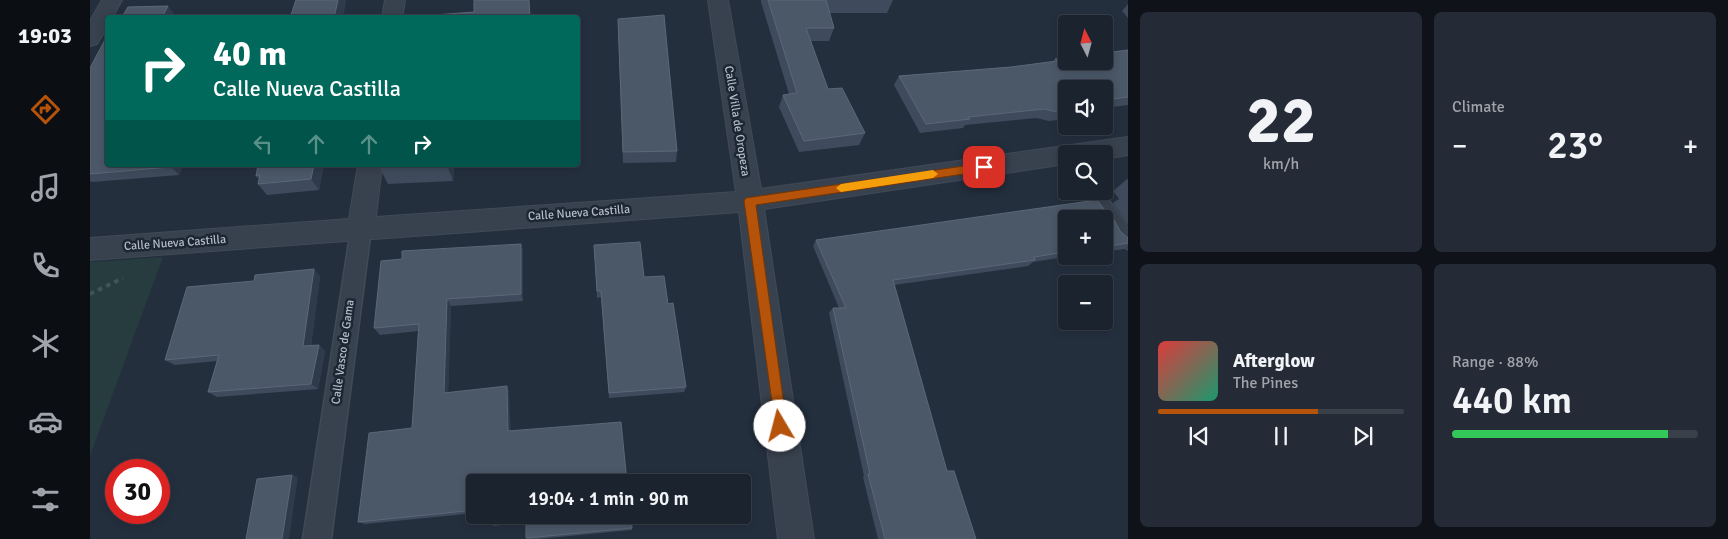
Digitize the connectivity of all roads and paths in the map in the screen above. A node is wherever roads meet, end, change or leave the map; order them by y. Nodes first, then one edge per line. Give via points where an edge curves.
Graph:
1 (112, 0) edge
2 (394, 0) edge
3 (718, 0) edge
4 (392, 15) edge
5 (90, 39) edge
6 (1128, 146) edge
7 (1113, 148) edge
8 (1058, 157) edge
9 (370, 167) edge
10 (1097, 200) edge
11 (750, 201) junction
12 (361, 229) junction
13 (1128, 240) edge
14 (90, 249) edge
15 (317, 539) edge
16 (796, 539) edge

1 - 5 street
2 - 4 street
3 - 11 street, Calle Villa de Oropeza
6 - 7 street, Calle Nueva Castilla
8 - 11 street, Calle Nueva Castilla
9 - 12 street, Calle Vasco de Gama
10 - 13 lane
11 - 12 street, Calle Nueva Castilla
11 - 16 street, Calle Villa de Oropeza
12 - 14 street, Calle Nueva Castilla
12 - 15 lane, Calle Vasco de Gama

